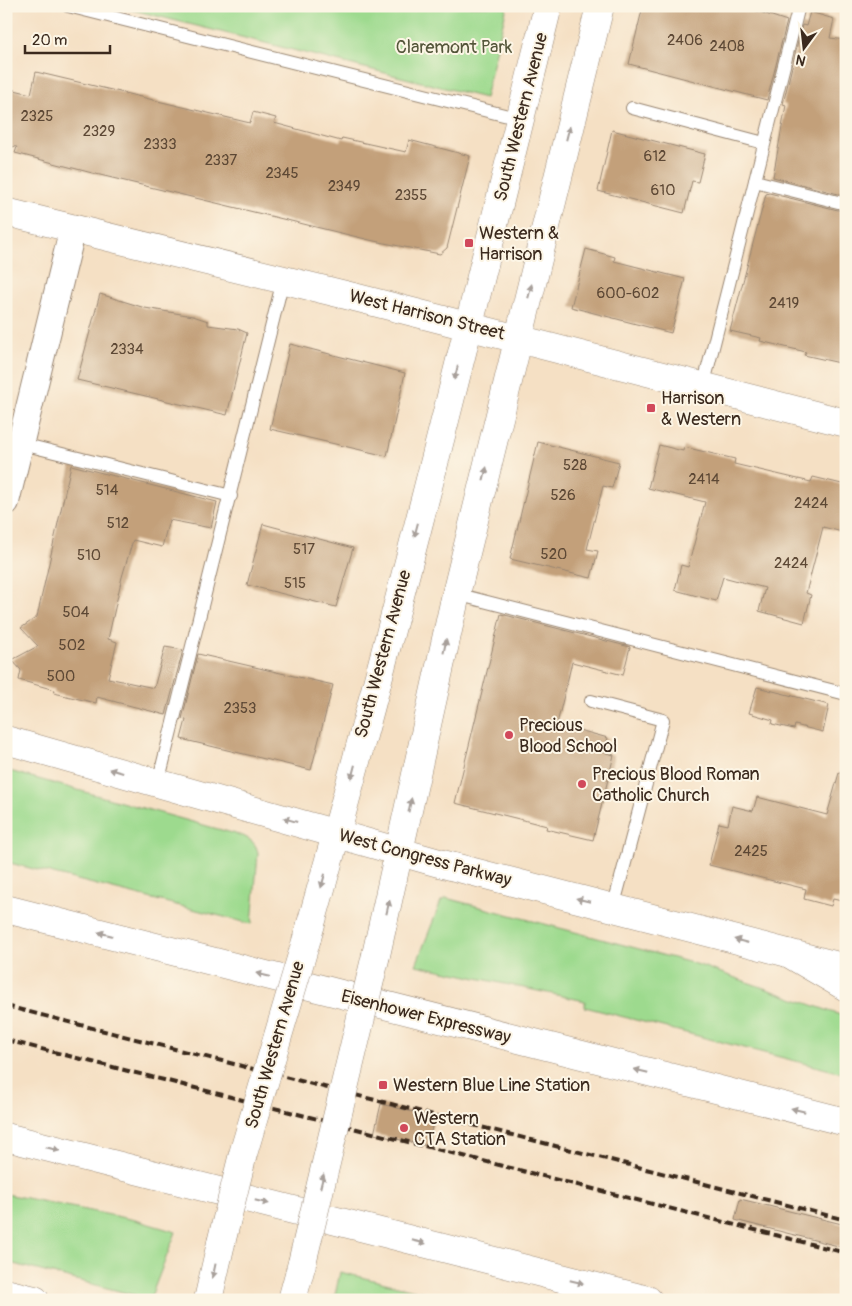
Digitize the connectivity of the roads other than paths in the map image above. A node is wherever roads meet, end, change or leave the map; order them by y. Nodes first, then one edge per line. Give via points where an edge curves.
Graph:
1 (68, 6) edge
2 (548, 6) edge
3 (600, 6) edge
4 (799, 6) edge
5 (632, 108) dead end
6 (520, 119) junction
7 (764, 143) junction
8 (755, 181) junction
9 (846, 204) edge
10 (6, 212) edge
11 (73, 228) junction
12 (284, 280) junction
13 (469, 326) junction
14 (518, 339) junction
15 (703, 387) junction
16 (846, 423) edge
17 (13, 442) edge
18 (231, 496) junction
19 (6, 502) edge
20 (456, 594) junction
21 (846, 694) edge
22 (591, 701) dead end
23 (6, 740) edge
24 (158, 783) junction
25 (336, 834) junction
26 (400, 852) junction
27 (613, 908) junction
28 (6, 909) edge
29 (788, 953) junction
30 (846, 968) edge
31 (846, 987) edge
32 (846, 1122) edge
33 (6, 1137) edge
34 (6, 1293) edge
35 (35, 1300) edge
36 (208, 1300) edge
37 (292, 1300) edge
38 (648, 1300) edge

1 - 6 lane
2 - 6 main road, South Western Avenue
14 -> 3 main road
4 - 7 lane
5 - 7 lane
6 - 13 main road, South Western Avenue
7 - 8 lane
8 - 9 lane
8 - 15 lane
10 - 11 main road, West Harrison Street
11 - 12 main road, West Harrison Street
11 - 17 street
12 - 13 main road, West Harrison Street
12 - 18 lane
13 - 14 main road, West Harrison Street
13 -> 25 main road, South Western Avenue
14 - 15 main road, West Harrison Street
20 -> 14 main road
15 - 16 main road, West Harrison Street
17 - 18 lane
17 - 19 street
18 - 24 lane
20 - 21 lane
26 -> 20 main road
22 - 27 lane via 663,720
24 -> 23 main road, West Congress Parkway
25 -> 24 main road, West Congress Parkway
25 - 26 main road, West Congress Parkway
25 -> 36 main road, South Western Avenue, bridge via 248,1136
27 -> 26 main road, West Congress Parkway
37 -> 26 main road, bridge
29 -> 27 main road, West Congress Parkway
32 -> 28 main road, Eisenhower Expressway
29 - 30 main road, West Congress Parkway
29 - 31 main road
33 -> 38 main road
34 - 35 main road

